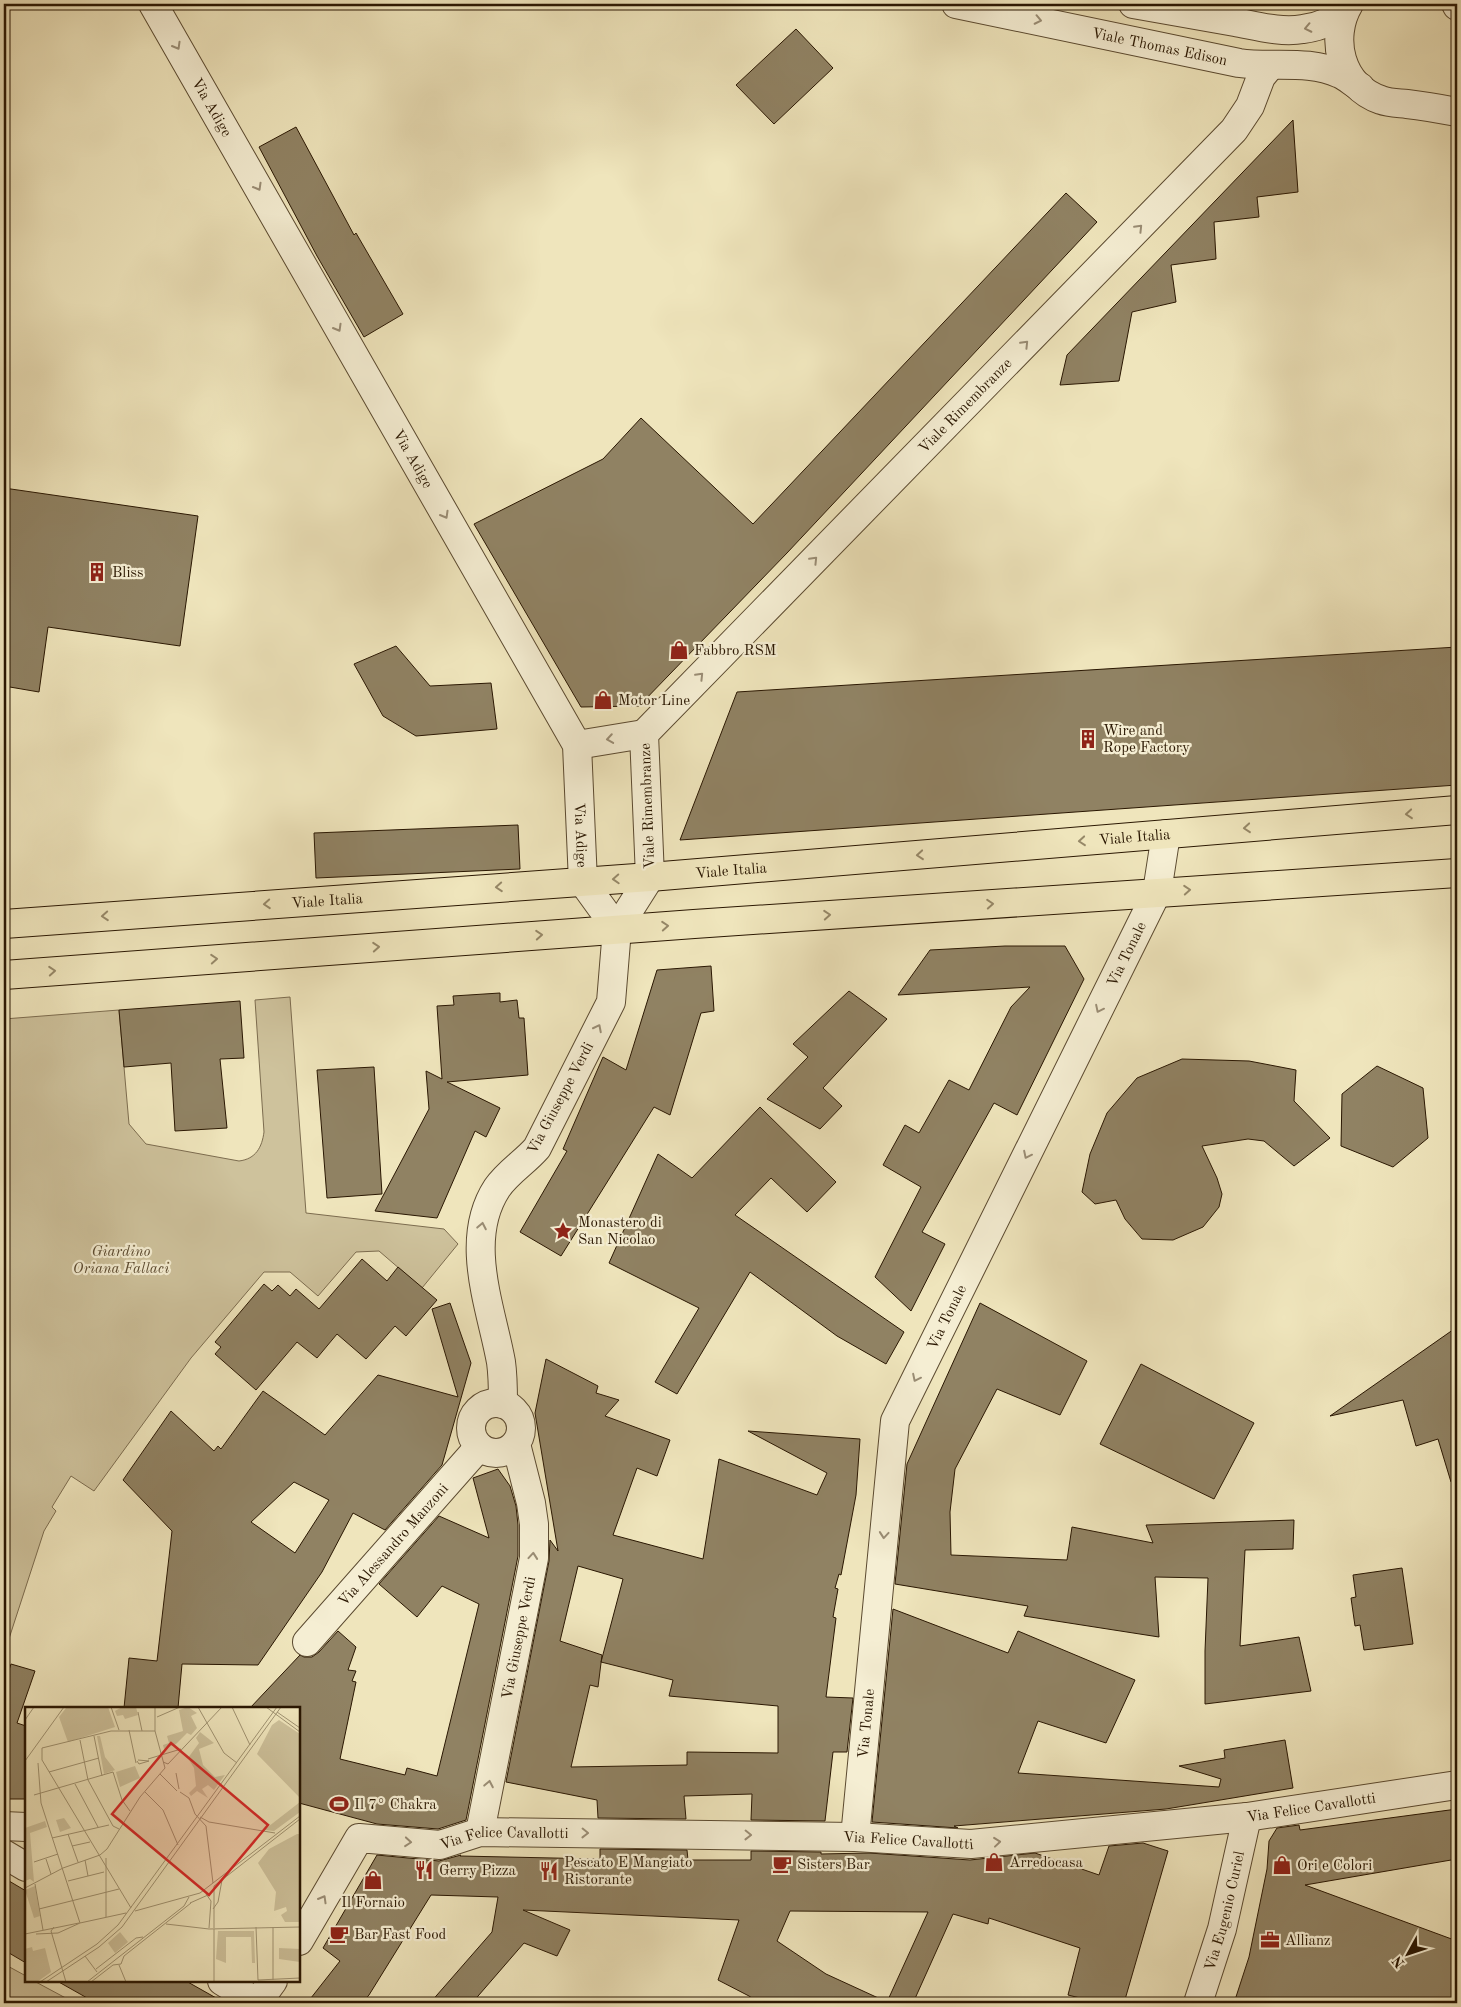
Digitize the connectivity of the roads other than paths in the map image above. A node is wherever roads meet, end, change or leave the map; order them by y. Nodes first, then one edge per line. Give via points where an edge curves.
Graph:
1 (153, 4) edge
2 (956, 4) edge
3 (1133, 4) edge
4 (1348, 4) edge
5 (1270, 66) junction
6 (1360, 88) junction
7 (1457, 112) edge
8 (644, 734) junction
9 (577, 745) junction
10 (1457, 810) edge
11 (1166, 834) junction
12 (1457, 873) edge
13 (650, 877) junction
14 (583, 882) junction
15 (1157, 892) junction
16 (4, 924) edge
17 (617, 929) junction
18 (4, 975) edge
19 (503, 1404) junction
20 (516, 1444) junction
21 (479, 1447) junction
22 (307, 1642) dead end
23 (1457, 1785) edge
24 (1247, 1816) junction
25 (4, 1826) edge
26 (25, 1827) edge
27 (480, 1832) junction
28 (855, 1837) junction
29 (4, 1854) edge
30 (25, 1866) edge
31 (300, 1930) edge
32 (210, 1982) edge
33 (224, 1982) edge
34 (272, 1982) edge
35 (220, 2003) edge
36 (257, 2003) edge
37 (1198, 2003) edge

1 -> 9 street, Via Adige
2 -> 5 street, Viale Thomas Edison via 1239,63
4 -> 3 street via 1340,15 1329,21 1296,30 1272,29
4 - 6 street via 1340,21 1338,45 1345,69
5 - 6 street, Viale Thomas Edison via 1284,64 1322,68 1341,74
8 -> 5 street, Viale Rimembranze via 1234,130
6 - 7 street, Viale Thomas Edison via 1386,102
8 -> 9 street, Viale Rimembranze
8 - 13 street, Viale Rimembranze
9 - 14 street, Via Adige
10 -> 11 main road, Viale Italia
11 -> 13 main road, Viale Italia
11 - 15 street, Via Tonale
15 -> 12 main road
13 -> 14 main road, Viale Italia
13 - 17 street, Viale Rimembranze
14 -> 16 main road, Viale Italia
14 - 17 street, Via Adige
17 -> 15 main road
15 -> 28 street, Via Tonale via 895,1421
18 -> 17 main road
19 -> 17 street, Via Giuseppe Verdi via 501,1362 484,1275 481,1230 484,1216 496,1190 537,1148 611,1002
19 - 20 street, Via Giuseppe Verdi via 516,1413 520,1421 520,1437
19 - 21 street via 486,1405 474,1416 471,1433
20 - 21 street via 502,1453 486,1452
27 -> 20 street, Via Giuseppe Verdi via 534,1558 531,1503
21 - 22 street, Via Alessandro Manzoni
23 - 24 street, Via Felice Cavallotti
28 -> 24 street, Via Felice Cavallotti via 971,1844
24 - 37 street, Via Eugenio Curiel via 1222,1929
25 - 26 street
27 -> 28 street, Via Felice Cavallotti
31 -> 27 street, Via Felice Cavallotti via 359,1838 440,1845
29 - 30 street
32 - 35 street
33 - 36 street
34 - 36 street

